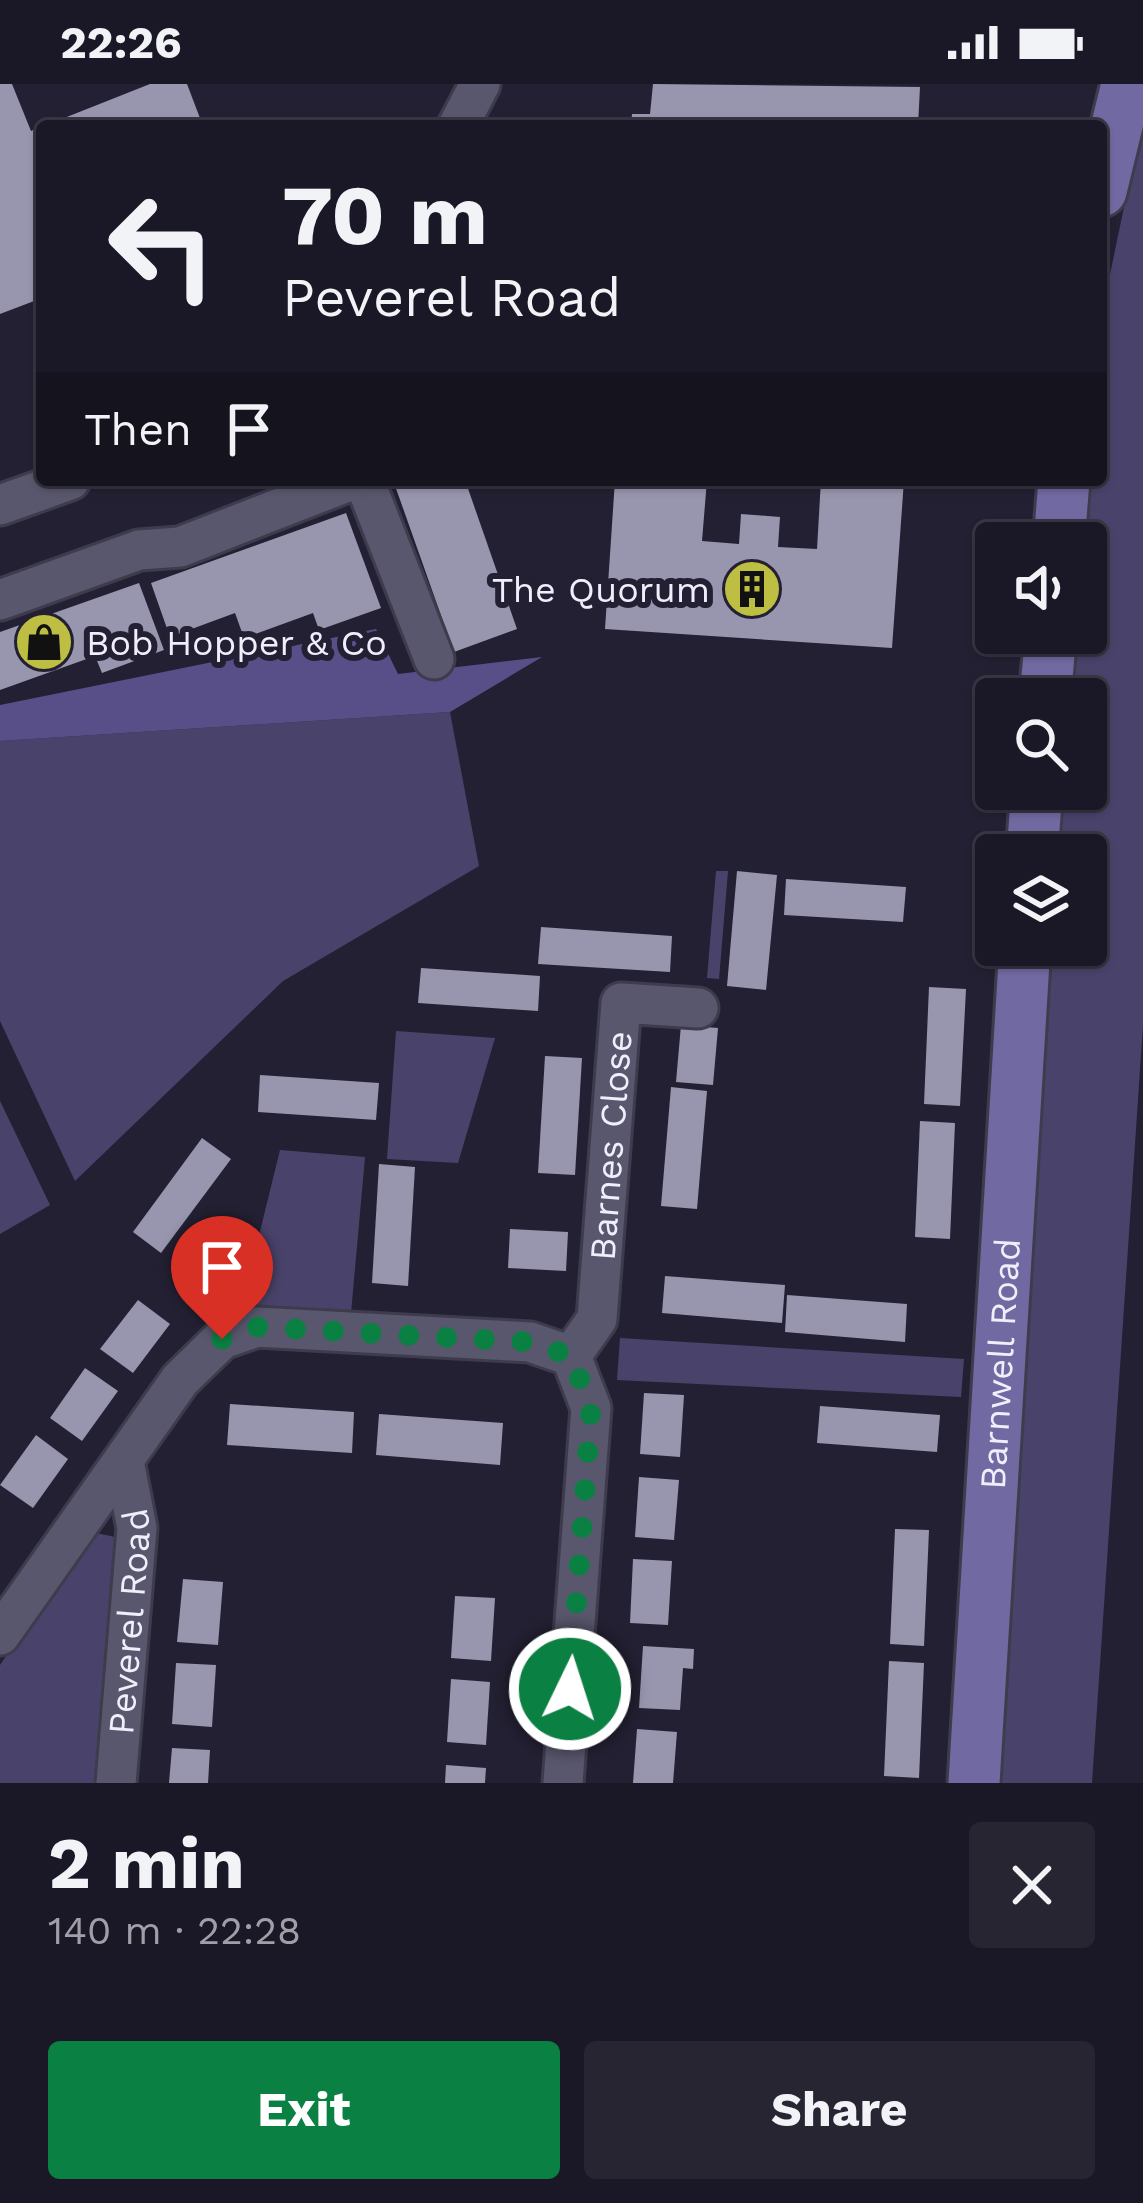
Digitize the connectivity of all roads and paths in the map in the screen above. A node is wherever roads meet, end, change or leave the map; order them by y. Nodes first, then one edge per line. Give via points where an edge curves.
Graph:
1 (480, 84) edge
2 (1127, 84) edge
3 (461, 120) edge
4 (1107, 166) edge
5 (53, 486) edge
6 (337, 486) edge
7 (366, 486) edge
8 (1064, 486) edge
9 (0, 505) edge
10 (1061, 522) edge
11 (0, 600) edge
12 (434, 658) dead end
13 (1024, 966) edge
14 (698, 1008) dead end
15 (571, 1356) junction
16 (124, 1461) junction
17 (0, 1635) edge
18 (116, 1783) edge
19 (563, 1783) edge
20 (974, 1783) edge

1 - 3 street
2 - 4 main road
5 - 9 street
6 - 11 street via 180,548 140,550
7 - 12 street
8 - 10 main road
13 - 20 main road, Barnwell Road
14 - 15 street, Barnes Close via 621,1003 597,1319
15 - 16 street, Peverel Road via 530,1342 257,1327 222,1339 180,1380
15 - 19 street via 591,1408
16 - 17 street, Peverel Road
16 - 18 street, Peverel Road via 137,1528

